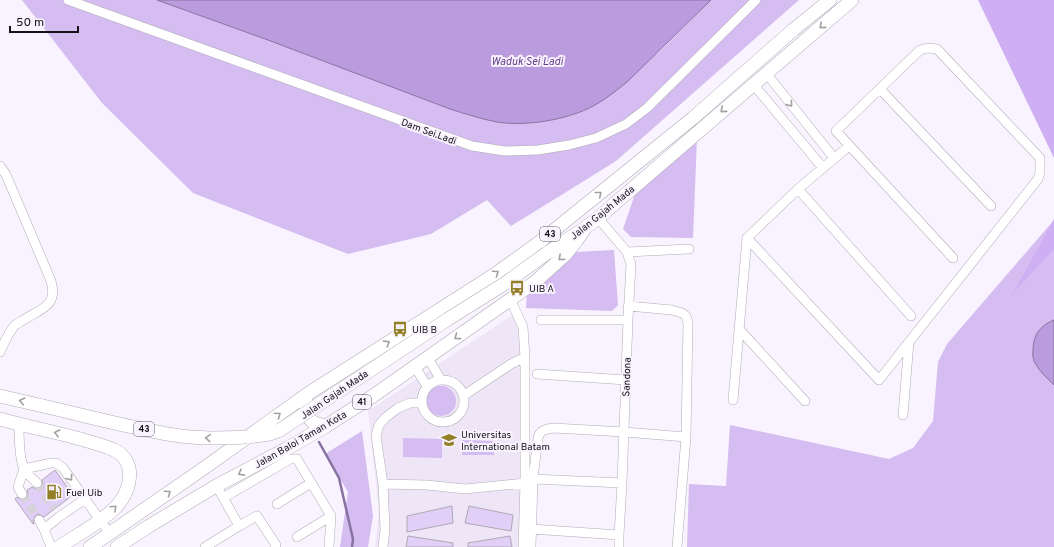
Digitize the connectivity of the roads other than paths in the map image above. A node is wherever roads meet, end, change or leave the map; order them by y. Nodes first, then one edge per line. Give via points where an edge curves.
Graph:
1 (68, 0) edge
2 (756, 0) edge
3 (830, 0) edge
4 (852, 0) edge
5 (766, 73) junction
6 (753, 84) junction
7 (880, 89) junction
8 (849, 146) junction
9 (834, 158) junction
10 (0, 166) edge
11 (823, 168) junction
12 (798, 190) junction
13 (991, 206) dead end
14 (598, 218) junction
15 (585, 228) junction
16 (747, 238) junction
17 (690, 249) dead end
18 (627, 252) junction
19 (953, 258) dead end
20 (510, 299) junction
21 (628, 306) junction
22 (911, 316) dead end
23 (541, 320) dead end
24 (628, 320) junction
25 (739, 329) junction
26 (909, 342) junction
27 (0, 352) edge
28 (525, 357) junction
29 (428, 358) junction
30 (415, 367) junction
31 (537, 374) dead end
32 (441, 380) junction
33 (626, 380) junction
34 (427, 386) junction
35 (309, 393) junction
36 (0, 396) edge
37 (464, 396) junction
38 (733, 400) dead end
39 (805, 401) dead end
40 (421, 403) junction
41 (903, 415) dead end
42 (0, 419) edge
43 (19, 425) junction
44 (326, 426) junction
45 (624, 432) junction
46 (686, 438) junction
47 (24, 469) junction
48 (529, 481) junction
49 (311, 482) junction
50 (37, 483) tunnel mouth
51 (622, 483) junction
52 (383, 484) junction
53 (216, 486) junction
54 (22, 494) tunnel mouth
55 (223, 498) junction
56 (85, 499) junction
57 (277, 504) dead end
58 (39, 520) tunnel mouth
59 (100, 520) junction
60 (331, 520) junction
61 (239, 526) junction
62 (44, 529) junction
63 (531, 529) junction
64 (110, 534) junction
65 (619, 535) junction
66 (297, 537) dead end
67 (276, 546) edge
68 (51, 547) edge
69 (60, 547) edge
70 (90, 547) edge
71 (117, 547) edge
72 (205, 547) edge
73 (329, 547) edge
74 (383, 547) edge
75 (523, 547) edge
76 (531, 547) edge
77 (619, 547) edge
78 (677, 547) edge

1 - 2 street, Dam Sei.Ladi via 472,146 506,151 538,150 569,145 596,138 626,124 647,108
35 -> 3 highway, Jalan Gajah Mada / 43 via 494,275 537,244 693,118
4 -> 5 highway, Jalan Gajah Mada / 43
5 - 6 highway, Jalan Gajah Mada / 43
5 -> 9 street
6 - 11 street
6 -> 14 highway, Jalan Gajah Mada / 43
7 - 8 street via 836,131
7 - 13 street
7 - 26 street via 920,50 937,49 1040,158 1038,179
8 - 9 street
8 - 19 street
9 - 11 street
10 - 27 street via 54,289 53,297 46,307 16,324
11 - 12 street
12 - 16 street
12 - 22 street
14 - 15 highway, Jalan Gajah Mada / 43
14 - 18 street
15 -> 20 highway, Jalan Baloi Taman Kota / 41 via 565,255 535,282
15 -> 36 highway, Jalan Gajah Mada / 43, bridge via 504,284 280,430 270,434 217,439 175,436
16 - 25 street
16 - 26 street via 879,380
17 - 18 street
18 - 21 street, Sandona via 631,264
20 - 28 street via 523,327
20 -> 29 highway, Jalan Baloi Taman Kota / 41
21 - 24 street, Sandona
21 - 46 street via 672,310 686,316
23 - 24 street
24 - 33 street, Sandona
25 - 38 street
25 - 39 street
26 - 41 street
28 - 37 street
28 - 48 street
29 - 30 highway, Jalan Baloi Taman Kota / 41
29 - 32 street
30 - 34 street
30 - 44 highway, Jalan Baloi Taman Kota / 41
31 - 33 street
32 - 34 street
32 - 37 street via 449,380 455,384
33 - 45 street, Sandona
34 - 40 street
35 - 44 highway via 305,408 308,416 313,422
64 -> 35 highway, Jalan Gajah Mada / 43
37 - 40 street via 462,410 458,416 446,422 439,422 427,416
40 - 52 street via 410,403 398,408 379,425 376,436
42 - 43 highway
43 - 47 street via 20,453
59 -> 43 highway via 116,507 128,487 130,467 123,456 115,450 77,438
44 -> 53 highway, Jalan Baloi Taman Kota / 41
45 - 46 street
45 - 48 street via 554,428 544,430 538,435
45 - 51 street, Sandona
46 - 78 street
47 - 50 street
47 - 54 street via 18,487
47 -> 56 street via 56,463 63,468
48 - 51 street
48 - 52 street via 465,489
48 - 63 street
48 - 75 street
49 - 55 street via 297,459 290,459
49 - 57 street
49 - 60 street
51 - 65 street, Sandona
52 - 74 street
53 - 55 street
53 - 71 highway, Jalan Baloi Taman Kota / 41
55 - 61 street
56 - 59 street
56 - 62 street via 57,513
58 - 62 street
59 - 64 street
59 - 69 highway
60 - 66 street
60 - 73 street
61 - 67 street via 257,516
61 - 72 street
62 - 68 street
63 - 65 street
63 - 76 street
64 - 70 highway
65 - 77 street, Sandona

